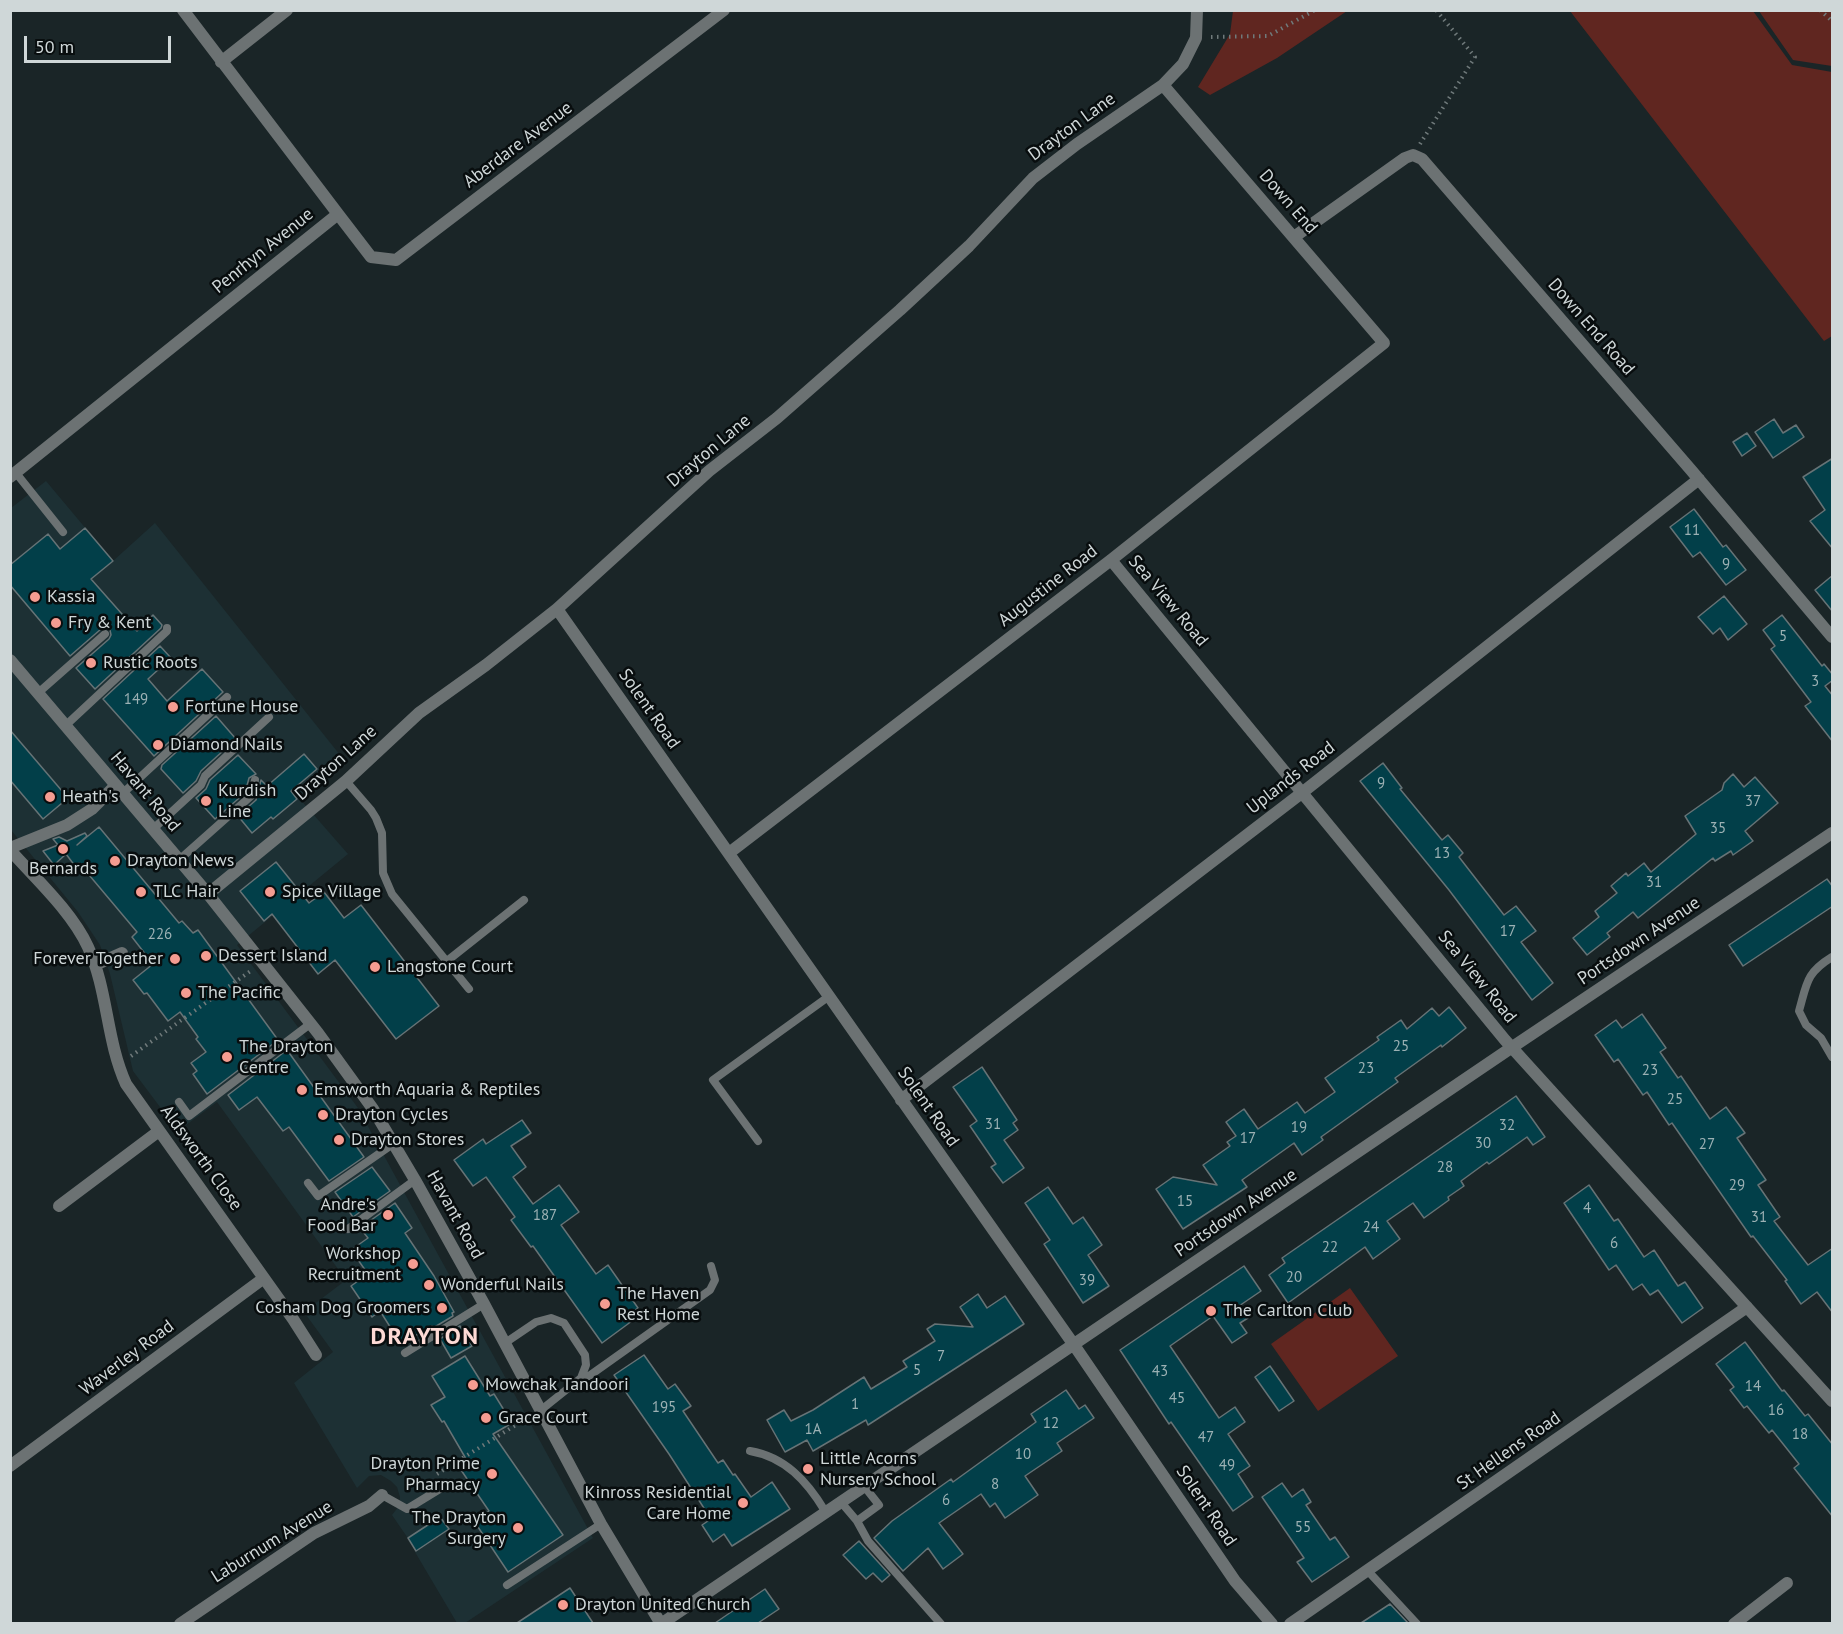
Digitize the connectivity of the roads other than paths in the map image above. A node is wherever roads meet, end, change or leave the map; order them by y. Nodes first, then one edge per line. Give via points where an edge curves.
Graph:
1 (183, 10) edge
2 (287, 10) edge
3 (724, 10) edge
4 (1197, 10) edge
5 (221, 62) junction
6 (1163, 85) junction
7 (338, 214) junction
8 (1294, 237) junction
9 (1384, 343) joint
10 (13, 475) edge
11 (1699, 479) junction
12 (63, 532) dead end
13 (1111, 560) junction
14 (557, 609) junction
15 (167, 628) dead end
16 (105, 634) dead end
17 (1833, 637) edge
18 (10, 660) edge
19 (38, 693) junction
20 (227, 697) dead end
21 (269, 717) dead end
22 (65, 726) junction
23 (255, 780) dead end
24 (346, 781) junction
25 (118, 790) junction
26 (1303, 792) junction
27 (152, 830) junction
28 (1833, 833) edge
29 (10, 849) edge
30 (729, 853) junction
31 (179, 861) junction
32 (208, 894) junction
33 (524, 900) dead end
34 (122, 953) dead end
35 (1833, 957) edge
36 (447, 961) junction
37 (95, 965) junction
38 (469, 989) dead end
39 (828, 997) junction
40 (310, 1024) junction
41 (1511, 1048) junction
42 (1833, 1057) edge
43 (901, 1100) junction
44 (178, 1102) dead end
45 (159, 1131) junction
46 (758, 1141) dead end
47 (393, 1144) junction
48 (415, 1180) junction
49 (308, 1184) dead end
50 (59, 1206) dead end
51 (348, 1229) dead end
52 (711, 1266) dead end
53 (264, 1278) junction
54 (484, 1304) junction
55 (1747, 1307) junction
56 (505, 1343) junction
57 (1074, 1345) junction
58 (405, 1353) dead end
59 (316, 1355) dead end
60 (581, 1378) junction
61 (1833, 1401) edge
62 (541, 1410) junction
63 (750, 1450) dead end
64 (10, 1466) edge
65 (864, 1486) junction
66 (443, 1487) dead end
67 (382, 1495) joint
68 (840, 1501) junction
69 (825, 1511) junction
70 (857, 1521) junction
71 (601, 1524) junction
72 (1367, 1570) junction
73 (1787, 1583) dead end
74 (507, 1585) dead end
75 (180, 1623) edge
76 (661, 1623) edge
77 (941, 1623) edge
78 (1272, 1623) edge
79 (1290, 1623) edge
80 (1418, 1623) edge
81 (1734, 1623) edge

1 - 5 street, Penrhyn Avenue
2 - 5 street
3 - 7 street, Aberdare Avenue via 396,260 371,256
4 - 6 street, Drayton Lane via 1196,38 1183,64
5 - 7 street, Penrhyn Avenue
6 - 8 street, Down End
6 - 14 street, Drayton Lane via 1033,178 969,246 900,310 777,418 709,471
7 - 10 street, Penrhyn Avenue
8 - 9 street, Down End
8 - 11 street, Down End Road via 1413,155 1422,159
9 - 13 street, Augustine Road
10 - 12 lane
11 - 17 street, Down End Road
11 - 26 street, Uplands Road
13 - 26 street, Sea View Road
13 - 30 street, Augustine Road
14 - 24 street, Drayton Lane via 419,713
14 - 30 street, Solent Road
15 - 22 lane
16 - 19 lane
18 - 19 street, Havant Road
19 - 22 street, Havant Road
20 - 25 lane
21 - 27 lane
22 - 25 street, Havant Road
23 - 31 lane via 251,796
24 - 32 street, Drayton Lane
24 - 36 lane via 371,810 382,833 383,873 392,894
25 - 27 street, Havant Road
25 - 29 street via 67,825
26 - 41 street, Sea View Road
26 - 43 street, Uplands Road
27 - 31 street, Havant Road
28 - 41 street, Portsdown Avenue
29 - 37 street, Aldsworth Close via 66,913
30 - 39 street, Solent Road
31 - 32 street, Havant Road
32 - 40 street, Havant Road
33 - 36 lane
34 - 37 street
35 - 42 lane via 1809,976 1799,1011
36 - 38 lane
37 - 45 street, Aldsworth Close via 117,1065
39 - 43 street, Solent Road
39 - 46 lane via 713,1080
40 - 44 lane via 189,1116
40 - 47 street, Havant Road via 373,1109
41 - 55 street, Sea View Road
41 - 57 street, Portsdown Avenue
43 - 57 street, Solent Road
45 - 50 street
45 - 53 street, Aldsworth Close
47 - 48 street, Havant Road
47 - 49 lane via 318,1196
48 - 51 lane
48 - 54 street, Havant Road
52 - 60 lane via 715,1280 710,1290
53 - 59 street, Aldsworth Close
53 - 64 street, Waverley Road
54 - 56 street, Havant Road
54 - 58 lane
55 - 61 street, Sea View Road
55 - 72 street, St Hellens Road
56 - 60 lane via 536,1322 551,1318 564,1323 585,1355
56 - 62 street, Havant Road
57 - 65 street, Portsdown Avenue
57 - 78 street, Solent Road via 1235,1581
60 - 62 lane
62 - 71 street, Havant Road
63 - 69 lane via 784,1463 812,1490
65 - 68 street, Portsdown Avenue
65 - 70 lane via 879,1505
66 - 67 lane via 407,1509
67 - 75 street, Laburnum Avenue via 369,1506 314,1533
68 - 69 street, Portsdown Avenue
68 - 70 lane
69 - 76 street, Portsdown Avenue
70 - 77 lane via 868,1541
71 - 74 lane
71 - 76 street, Havant Road
72 - 79 street, St Hellens Road
72 - 80 lane
73 - 81 street

